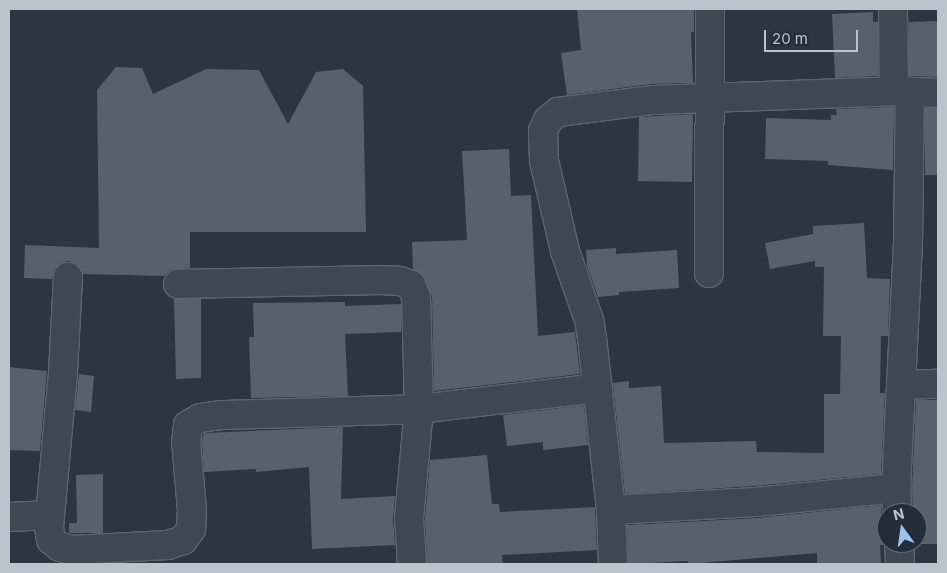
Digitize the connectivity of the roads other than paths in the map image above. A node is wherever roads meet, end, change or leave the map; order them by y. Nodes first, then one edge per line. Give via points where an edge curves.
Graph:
1 (710, 9) edge
2 (893, 9) edge
3 (902, 92) junction
4 (938, 93) edge
5 (710, 96) junction
6 (709, 273) dead end
7 (68, 277) dead end
8 (178, 284) dead end
9 (938, 384) edge
10 (900, 385) junction
11 (598, 388) junction
12 (419, 409) junction
13 (897, 500) edge
14 (611, 510) junction
15 (50, 515) junction
16 (9, 517) edge
17 (412, 564) edge
18 (613, 564) edge

1 - 5 street
2 - 3 street
3 - 4 street
3 - 5 street
3 - 10 street via 908,246
5 - 6 street
5 - 11 street via 558,112 548,120 543,131 544,161 565,251 588,320
7 - 15 street
8 - 12 street via 381,280 411,285 416,297
9 - 10 street
10 - 13 street
11 - 12 street
11 - 14 street
12 - 15 street via 200,418 188,425 186,442 191,529 183,540 168,545 72,550 60,547 51,540
12 - 17 street via 409,518
13 - 14 street via 756,502
14 - 18 street
15 - 16 street

